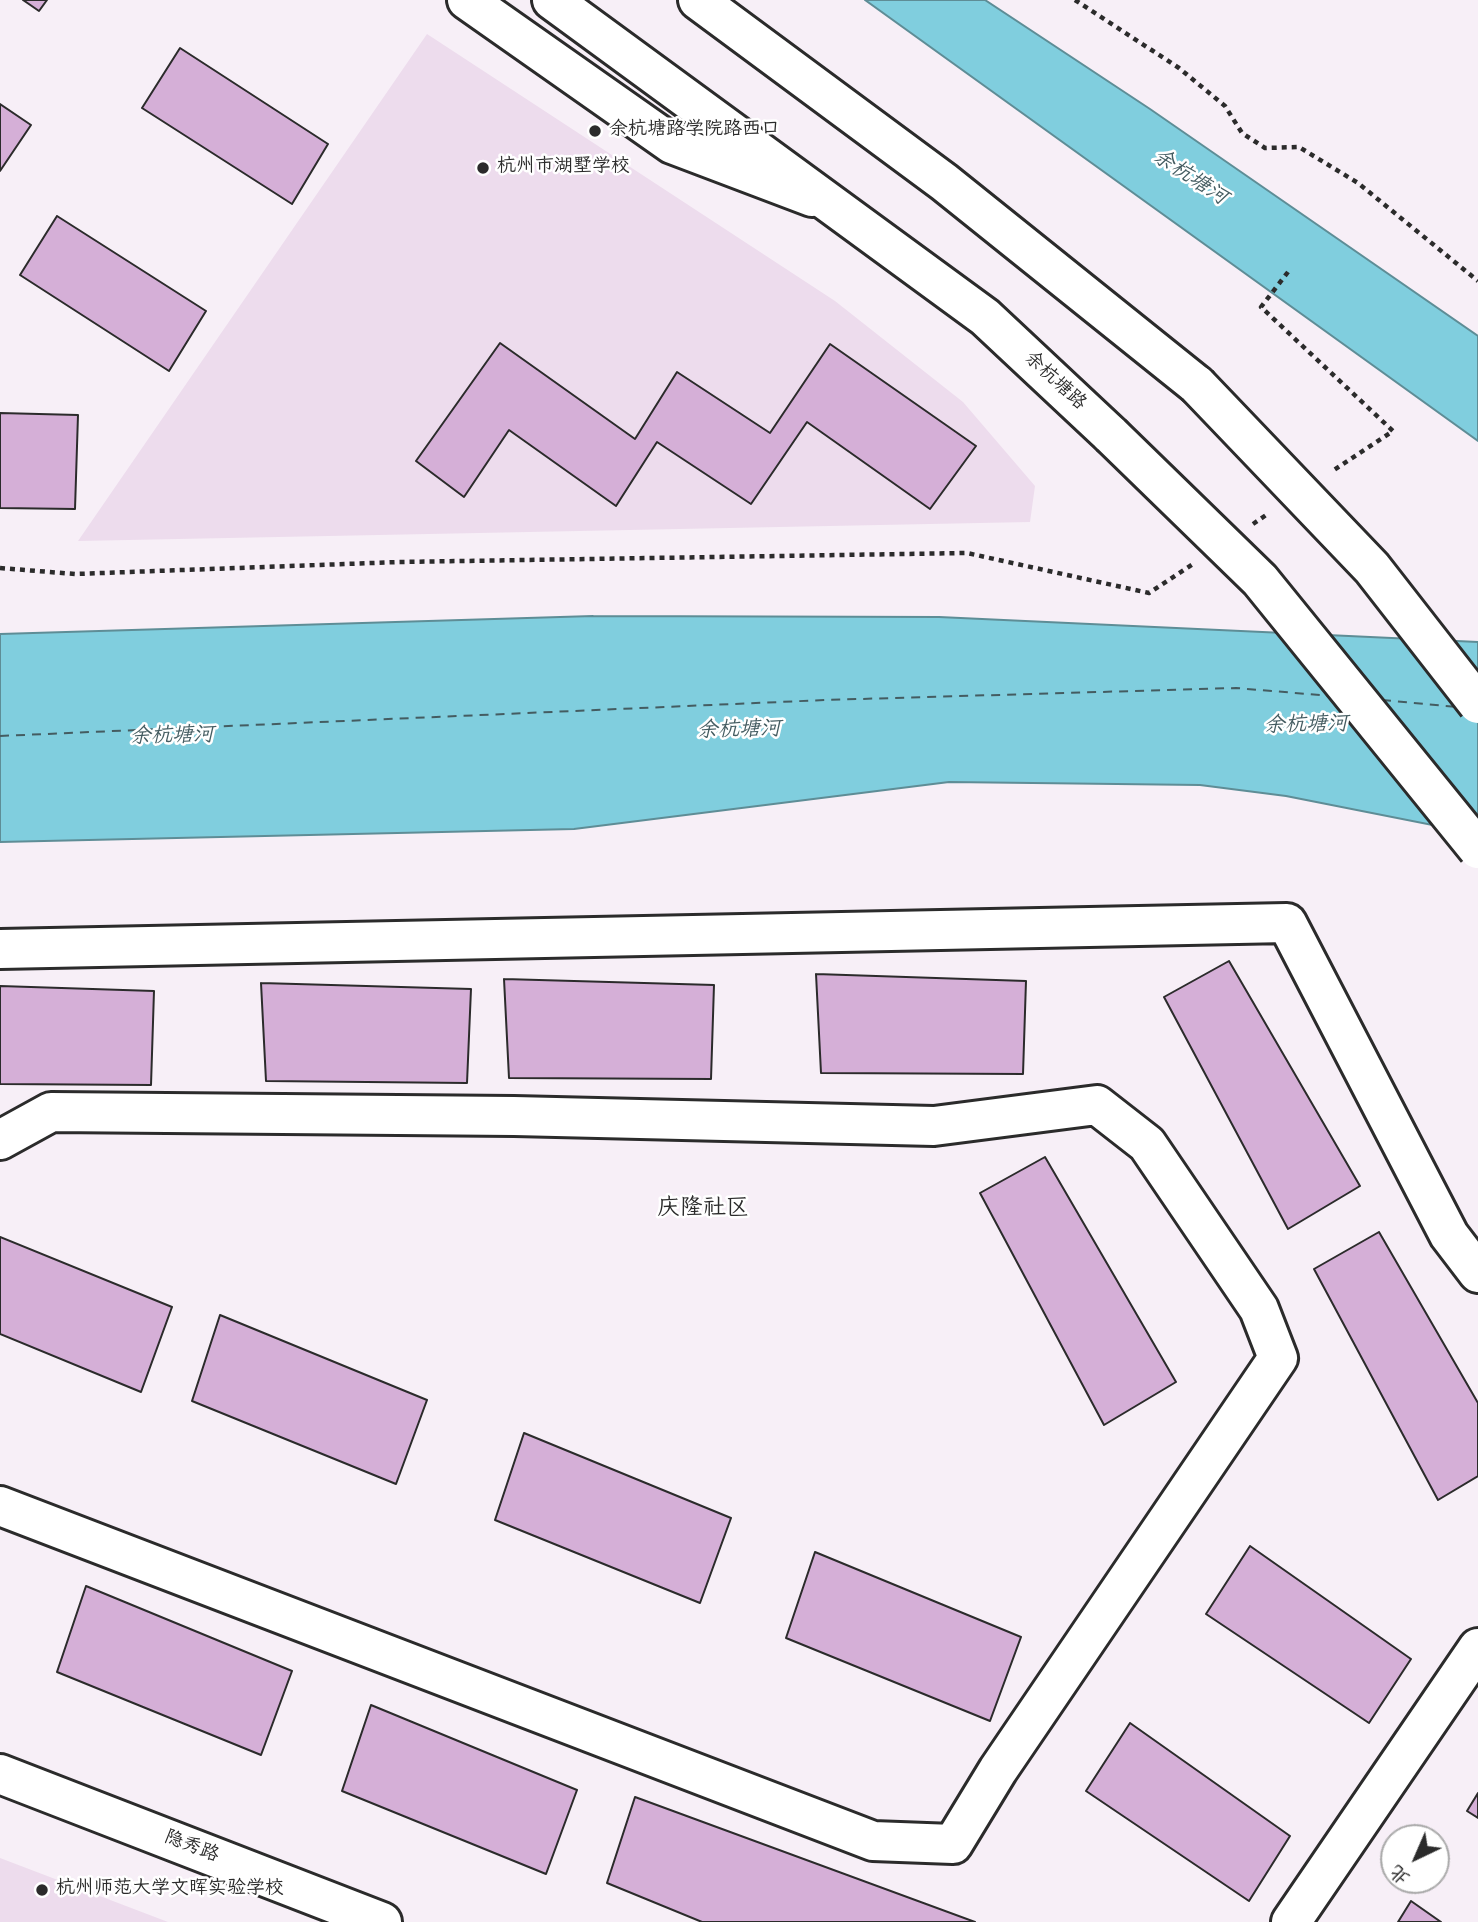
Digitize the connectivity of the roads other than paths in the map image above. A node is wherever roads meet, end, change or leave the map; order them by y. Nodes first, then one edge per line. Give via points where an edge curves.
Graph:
1 (467, 0) edge
2 (552, 0) edge
3 (698, 0) edge
4 (831, 204) junction
5 (1478, 704) edge
6 (1478, 849) edge
7 (0, 949) edge
8 (0, 1140) edge
9 (1478, 1273) edge
10 (0, 1506) edge
11 (1478, 1648) edge
12 (0, 1774) edge
13 (382, 1922) edge
14 (1291, 1922) edge

1 - 4 street via 672,144
2 - 4 street, 余杭塘路
3 - 5 street, bridge via 944,183 1197,385 1372,568
4 - 6 street, 余杭塘路, bridge via 985,317 1260,579
7 - 9 street via 1287,923 1449,1235
8 - 10 street via 51,1112 934,1126 1097,1105 1147,1144 1259,1309 1278,1358 998,1770 953,1844 873,1841
11 - 14 street
12 - 13 street, 隐秀路

